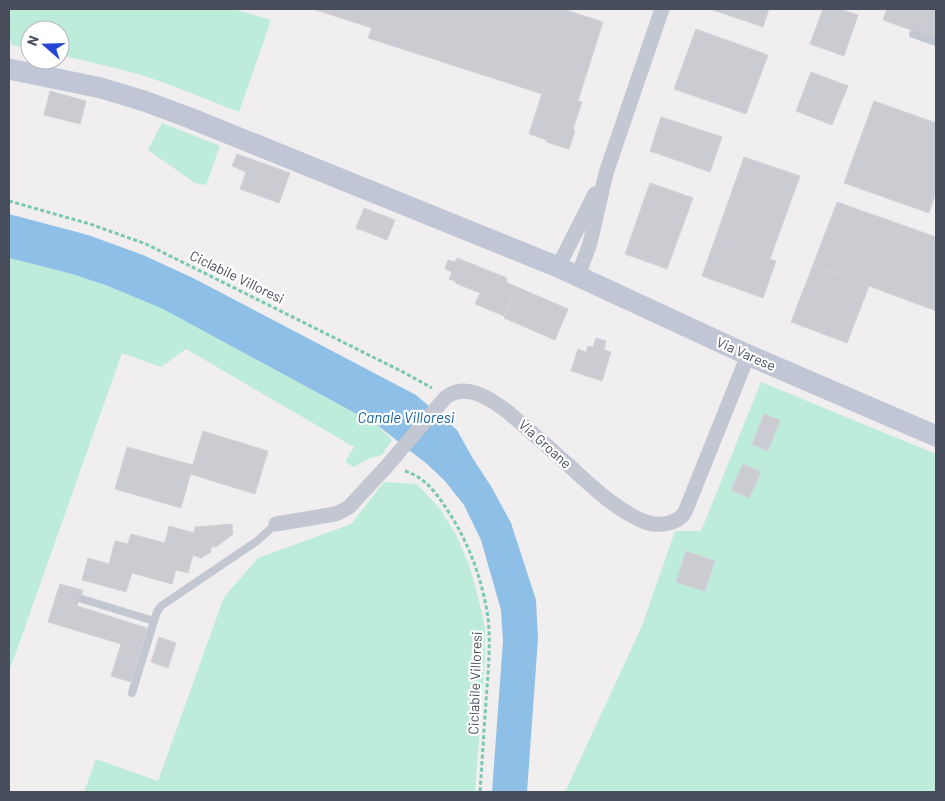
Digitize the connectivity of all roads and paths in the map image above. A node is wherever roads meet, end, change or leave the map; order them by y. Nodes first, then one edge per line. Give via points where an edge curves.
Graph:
1 (662, 9) edge
2 (912, 34) dead end
3 (936, 42) edge
4 (9, 69) edge
5 (606, 172) junction
6 (9, 201) edge
7 (558, 267) junction
8 (578, 276) junction
9 (748, 355) junction
10 (442, 401) junction
11 (936, 436) edge
12 (391, 461) junction
13 (276, 524) joint
14 (82, 599) dead end
15 (154, 621) junction
16 (132, 692) dead end
17 (480, 792) edge

1 - 5 street
2 - 3 lane
4 - 7 street, Via Varese via 101,88 144,101
5 - 7 street
5 - 8 street via 590,243
6 - 10 path, Ciclabile Villoresi via 146,244 430,386
7 - 8 street, Via Varese
8 - 9 street, Via Varese
9 - 10 street, Via Groane via 685,512 677,520 665,524 643,521 608,500 490,399 461,390 449,394
9 - 11 street, Via Varese
10 - 12 street
12 - 13 street via 345,510
12 - 17 path, Ciclabile Villoresi via 422,479 436,492 465,540 480,578 489,645
13 - 15 lane via 257,541 161,606
14 - 15 lane
15 - 16 lane

